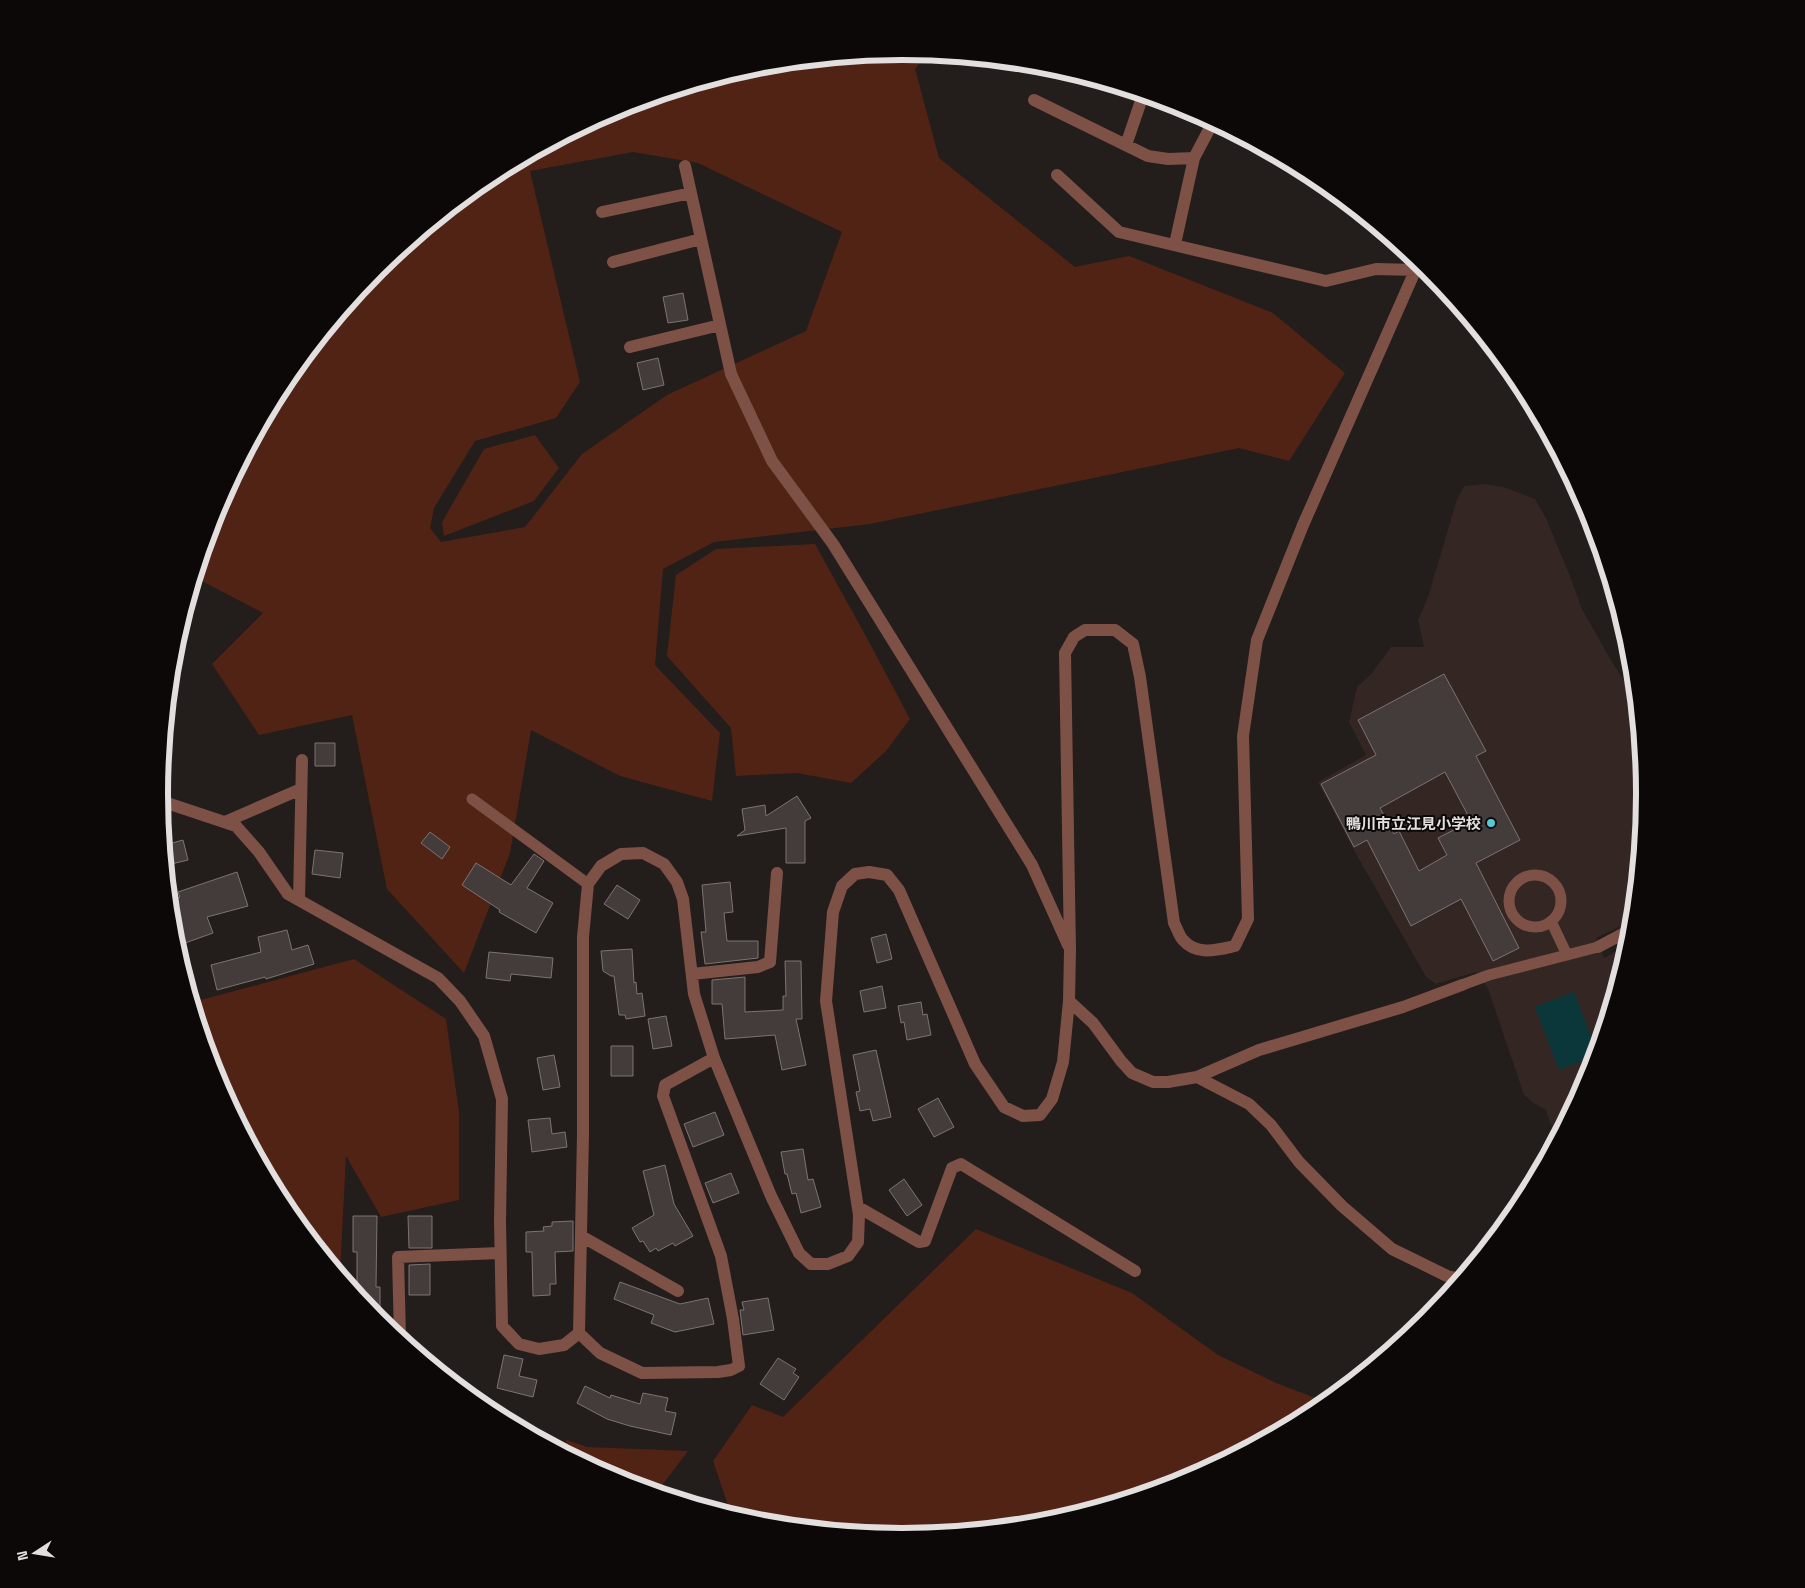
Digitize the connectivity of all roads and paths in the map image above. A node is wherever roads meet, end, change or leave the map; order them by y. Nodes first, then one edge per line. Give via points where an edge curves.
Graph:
1 (1034, 100) dead end
2 (1141, 100) edge
3 (1210, 128) edge
4 (1126, 145) junction
5 (1194, 158) junction
6 (685, 166) dead end
7 (1057, 175) dead end
8 (691, 193) junction
9 (602, 212) dead end
10 (701, 239) junction
11 (1175, 244) junction
12 (613, 262) dead end
13 (1413, 266) edge
14 (1416, 269) edge
15 (720, 325) junction
16 (630, 347) dead end
17 (302, 760) dead end
18 (301, 789) junction
19 (472, 799) dead end
20 (168, 804) edge
21 (225, 822) junction
22 (777, 873) dead end
23 (588, 884) junction
24 (299, 900) junction
25 (1551, 921) junction
26 (1622, 935) edge
27 (1598, 947) joint
28 (1070, 950) junction
29 (1568, 955) junction
30 (692, 974) junction
31 (1462, 985) joint
32 (1069, 1001) junction
33 (714, 1058) junction
34 (1197, 1077) junction
35 (858, 1207) junction
36 (582, 1236) junction
37 (500, 1253) junction
38 (1135, 1271) dead end
39 (1454, 1278) edge
40 (678, 1291) dead end
41 (400, 1328) edge
42 (580, 1333) junction

1 - 4 street
2 - 4 street
3 - 5 street
4 - 5 street via 1148,156
5 - 11 street
6 - 8 street
7 - 11 street via 1119,232
8 - 9 street
8 - 10 street
10 - 12 street
10 - 15 street
11 - 13 street via 1326,282 1376,269
14 - 28 street via 1256,640 1243,736 1248,919 1235,946 1211,951 1196,950 1183,940 1174,923 1133,644 1115,630 1100,629 1085,630 1074,637 1065,653
15 - 16 street
15 - 28 street via 731,374 772,461 833,544 1026,857
17 - 18 street
18 - 21 street
18 - 24 street
19 - 23 lane
20 - 21 street
21 - 24 street via 236,826 288,894
22 - 30 street via 770,962 758,967
23 - 30 street via 601,866 621,854 643,853 664,864 677,882 683,899
23 - 36 street via 583,937
24 - 37 street via 438,978 460,1001 484,1036 502,1099
25 - 25 lane via 1544,926 1532,927 1514,918 1509,898 1519,880 1538,876 1555,885 1560,904
25 - 29 lane
26 - 27 street
27 - 29 lane
28 - 32 street
29 - 31 lane via 1488,975
30 - 33 street via 694,994
31 - 34 street via 1403,1008 1259,1050
32 - 34 street via 1093,1023 1132,1073 1153,1082
32 - 35 street via 1063,1062 1052,1099 1040,1114 1023,1116 1004,1107 975,1064 899,890 887,875 869,872 855,874 842,886 833,912 826,1001
33 - 35 street via 771,1196 799,1253 811,1264 828,1264 848,1256 858,1242
33 - 42 street via 665,1085 663,1096 721,1256 739,1366 718,1372 642,1373 600,1353
34 - 39 street via 1249,1104 1342,1206 1392,1249
35 - 38 street via 919,1242 925,1241 952,1168 961,1164
36 - 40 street
36 - 42 street
37 - 41 street via 398,1257
37 - 42 street via 502,1326 519,1344 539,1349 564,1345

